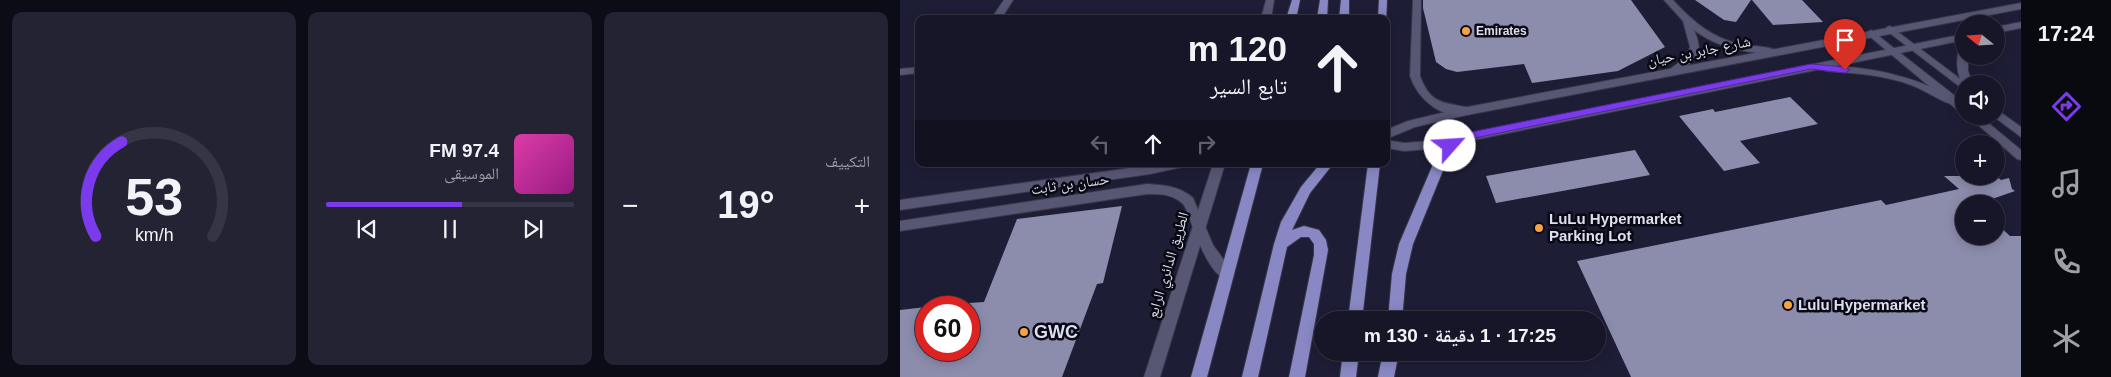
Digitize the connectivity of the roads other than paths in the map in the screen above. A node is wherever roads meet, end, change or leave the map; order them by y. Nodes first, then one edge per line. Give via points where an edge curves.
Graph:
1 (1009, 0) edge
2 (1270, 0) edge
3 (1296, 0) edge
4 (1324, 0) edge
5 (1346, 0) edge
6 (1383, 0) edge
7 (1417, 0) edge
8 (1668, 0) edge
9 (2021, 6) edge
10 (999, 15) edge
11 (1267, 15) edge
12 (1292, 15) edge
13 (1322, 15) edge
14 (1344, 15) edge
15 (1383, 15) edge
16 (1687, 22) junction
17 (2021, 25) edge
18 (2005, 28) edge
19 (1890, 29) junction
20 (1871, 33) junction
21 (1955, 39) edge
22 (1913, 47) junction
23 (1893, 51) junction
24 (1773, 52) junction
25 (1811, 67) junction
26 (915, 70) edge
27 (900, 72) edge
28 (1672, 72) junction
29 (1955, 80) edge
30 (1955, 102) edge
31 (1955, 103) edge
32 (1467, 111) junction
33 (2005, 120) edge
34 (1984, 125) edge
35 (2020, 132) edge
36 (1390, 133) edge
37 (1456, 139) junction
38 (1390, 145) edge
39 (2021, 156) edge
40 (1164, 167) edge
41 (1217, 167) edge
42 (1256, 167) edge
43 (1324, 167) edge
44 (1374, 167) edge
45 (900, 205) edge
46 (1199, 223) junction
47 (900, 226) edge
48 (1281, 244) junction
49 (1227, 274) junction
50 (1356, 311) edge
51 (1396, 311) edge
52 (1350, 361) edge
53 (1389, 361) edge
54 (1152, 377) edge
55 (1199, 377) edge
56 (1250, 377) edge
57 (1297, 377) edge
58 (1348, 377) edge
59 (1386, 377) edge

1 - 10 street
2 - 11 street
3 - 12 main road
4 - 13 main road
5 - 14 main road
6 - 15 main road
7 - 32 street via 1415,76 1418,89 1440,106
8 - 16 street
9 - 19 street, شارع جابر بن حيان
16 - 24 street via 1729,46
16 - 28 street via 1694,42 1694,54
17 - 18 street
19 - 20 street, شارع جابر بن حيان
19 - 22 street
20 - 23 street
20 - 24 street, شارع جابر بن حيان
21 - 22 street
22 - 23 street
22 - 29 street
23 - 25 street
23 - 30 street
24 - 28 street, شارع جابر بن حيان
25 - 31 street via 1899,77
25 - 37 street
26 - 27 street
28 - 32 street, شارع جابر بن حيان
32 - 36 street, شارع جابر بن حيان via 1412,124
33 - 35 street
34 - 39 street
37 - 38 street via 1412,148
37 - 51 main road via 1440,162 1406,244
40 - 45 street, حسان بن ثابت
41 - 46 street, الطريق الدائري الرابع
42 - 49 main road
43 - 48 main road via 1298,201
44 - 50 main road
46 - 47 street, حسان بن ثابت via 1185,197 1162,189 1147,189
46 - 49 street, حسان بن ثابت via 1205,242
46 - 54 street, الطريق الدائري الرابع
48 - 56 main road
48 - 57 main road via 1299,233 1309,232 1316,234 1321,242
49 - 55 main road
52 - 58 main road
53 - 59 main road

